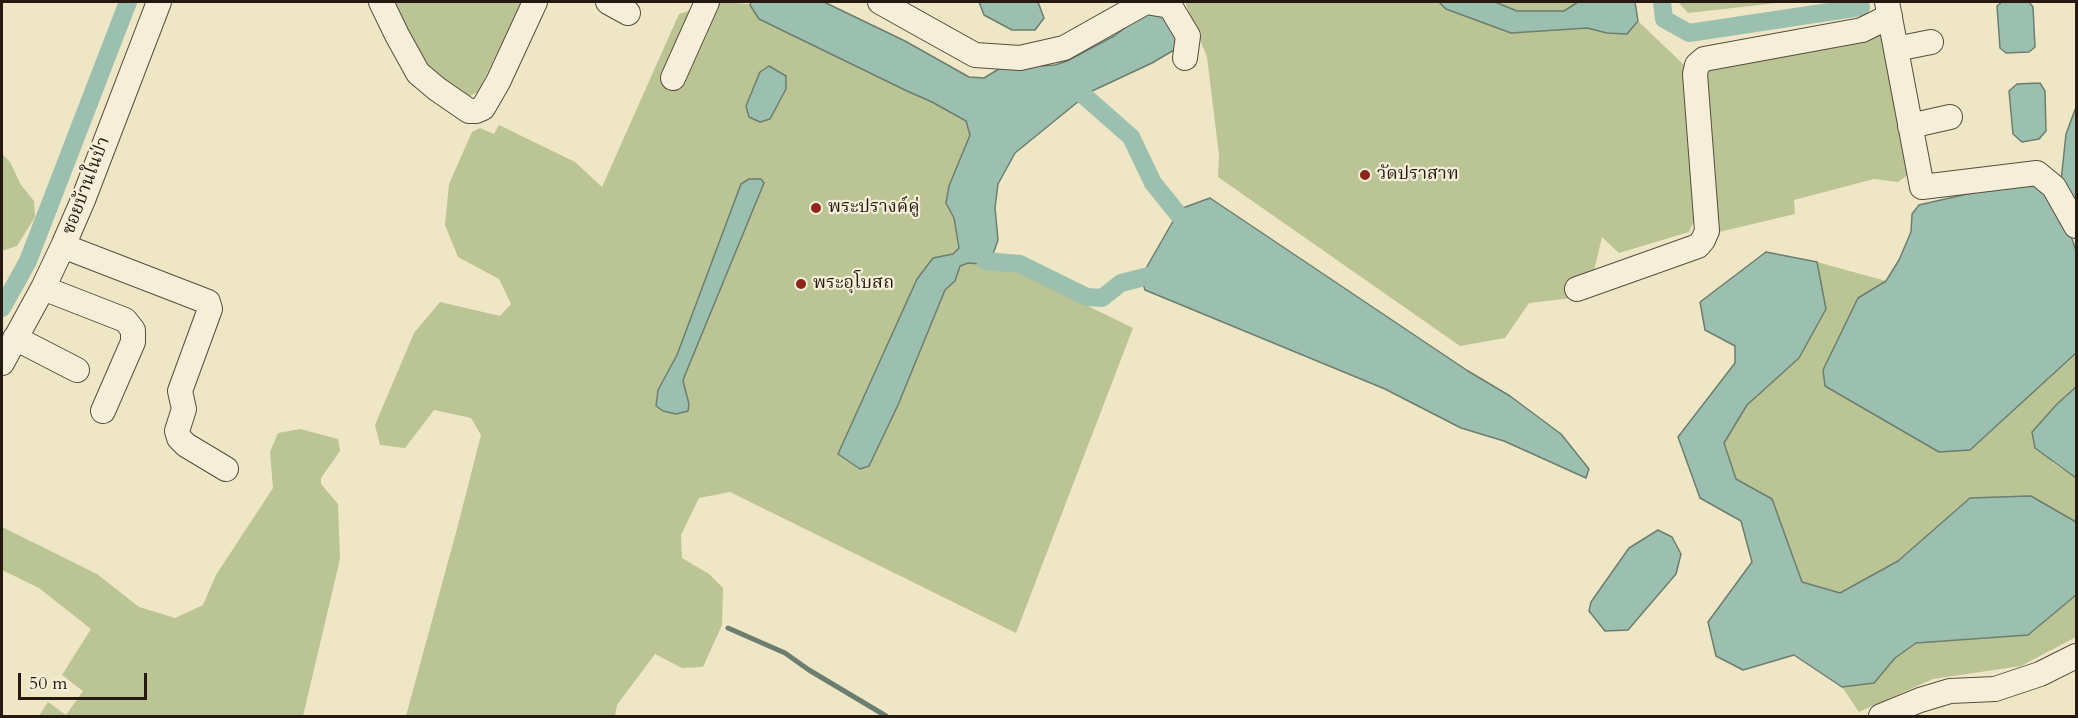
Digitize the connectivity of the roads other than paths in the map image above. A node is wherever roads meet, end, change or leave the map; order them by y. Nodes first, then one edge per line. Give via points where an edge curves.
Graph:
1 (159, 2) edge
2 (381, 2) edge
3 (535, 2) edge
4 (707, 2) edge
5 (880, 2) edge
6 (1888, 9) edge
7 (1931, 42) dead end
8 (1896, 49) junction
9 (1185, 58) dead end
10 (673, 78) dead end
11 (1950, 117) dead end
12 (1910, 126) junction
13 (2076, 226) edge
14 (63, 246) junction
15 (44, 288) junction
16 (1577, 289) dead end
17 (15, 338) junction
18 (2, 363) edge
19 (77, 370) dead end
20 (103, 411) dead end
21 (226, 469) dead end
22 (2076, 656) edge
23 (1881, 717) edge

1 - 14 street, ซอยบ้านในป่า
2 - 3 street via 418,73 469,111 483,108
4 - 10 street
5 - 9 street via 975,55 1020,58 1064,48 1146,2 1170,6 1188,36
6 - 8 street
6 - 16 street via 1862,30 1704,59 1697,65 1707,231 1703,240 1698,246
7 - 8 street
8 - 12 street
11 - 12 street
12 - 13 street via 1922,187 2037,173 2054,187
14 - 15 street, ซอยบ้านในป่า
14 - 21 street via 208,302 210,309 180,391 184,409 177,430 186,445
15 - 17 street, ซอยบ้านในป่า
15 - 20 street via 125,320 133,330 133,342
17 - 18 street, ซอยบ้านในป่า
17 - 19 street
22 - 23 street via 2040,674 1995,689 1950,691

